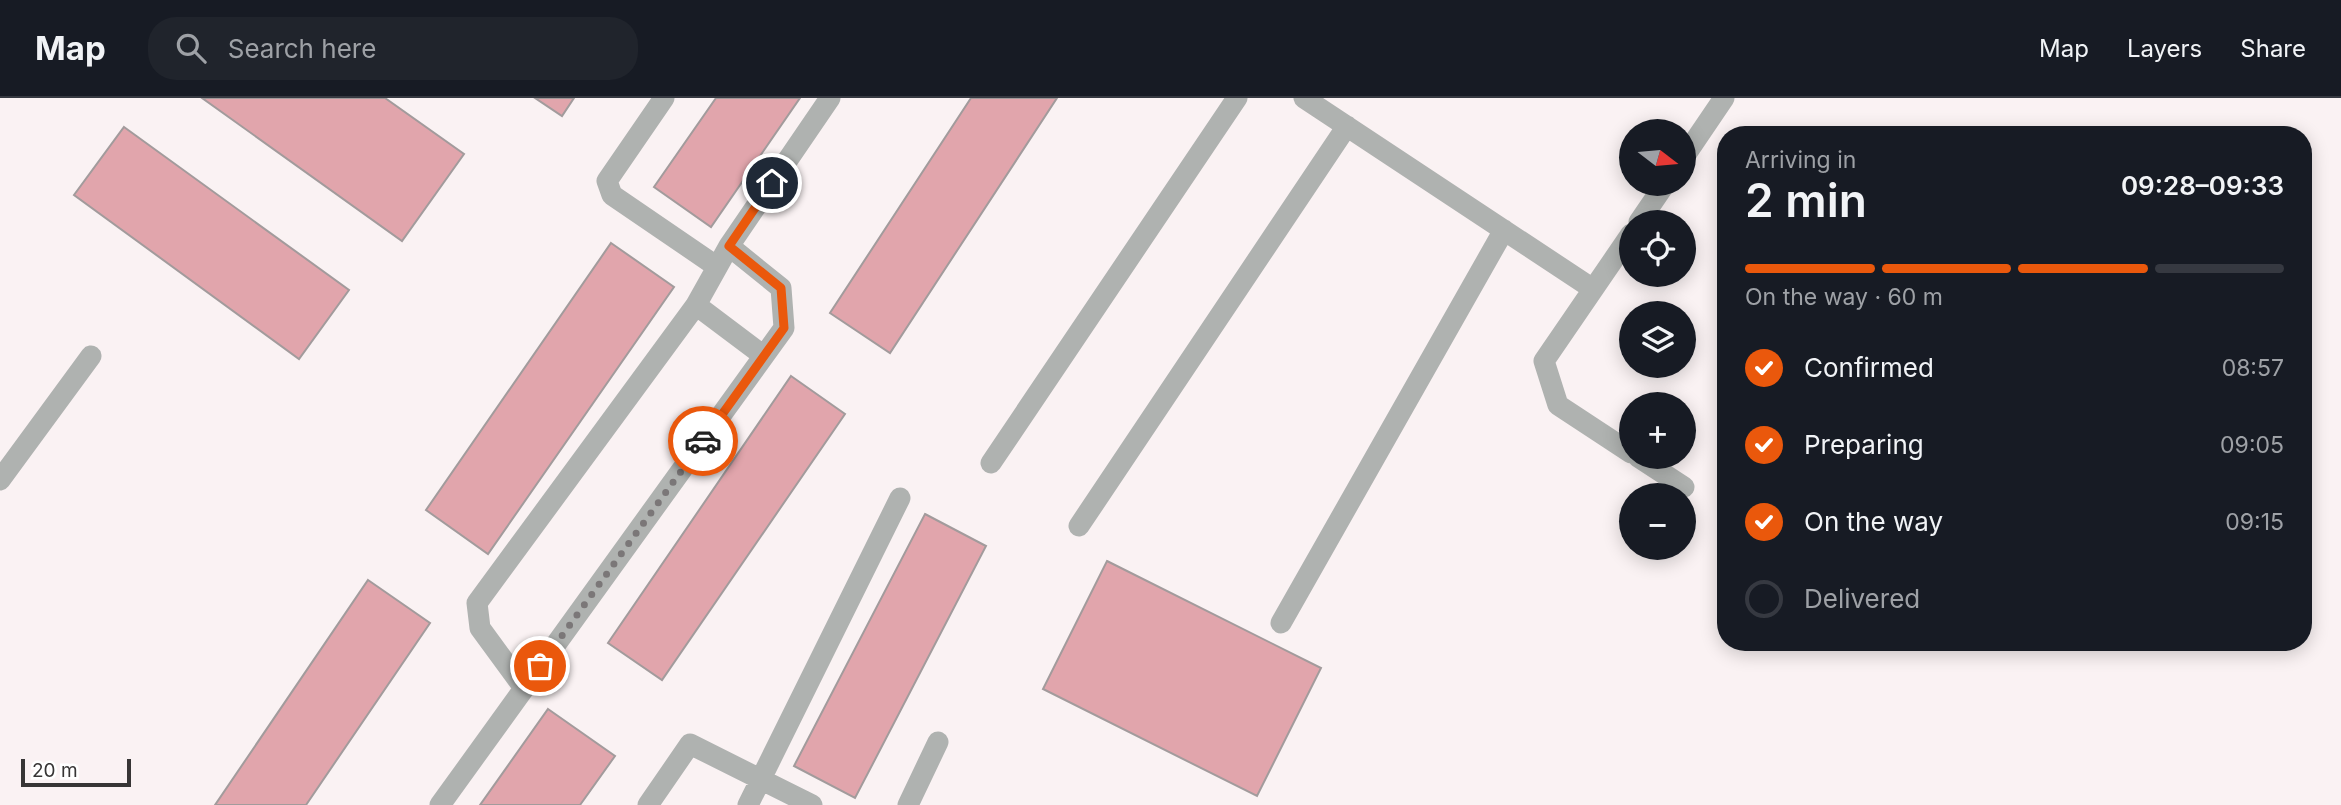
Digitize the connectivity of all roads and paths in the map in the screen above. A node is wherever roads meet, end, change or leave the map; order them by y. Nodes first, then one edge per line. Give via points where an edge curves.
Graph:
1 (664, 98) edge
2 (830, 98) edge
3 (1237, 98) edge
4 (1304, 98) edge
5 (1724, 98) edge
6 (1347, 126) junction
7 (1696, 139) edge
8 (1504, 230) junction
9 (729, 246) junction
10 (1619, 251) edge
11 (716, 266) junction
12 (1593, 289) junction
13 (696, 306) junction
14 (91, 356) dead end
15 (764, 356) junction
16 (1619, 445) edge
17 (991, 463) dead end
18 (1656, 469) edge
19 (0, 480) edge
20 (1679, 483) edge
21 (900, 498) dead end
22 (1079, 526) dead end
23 (1281, 623) dead end
24 (524, 688) junction
25 (938, 742) dead end
26 (760, 779) junction
27 (440, 805) edge
28 (648, 805) edge
29 (748, 805) edge
30 (812, 805) edge
31 (908, 805) edge

1 - 11 street via 607,181 612,195
2 - 9 street
3 - 17 street
4 - 6 street
5 - 7 street
6 - 8 street
6 - 22 street
8 - 12 street
8 - 23 street
9 - 11 street
9 - 15 street via 781,288 784,328
10 - 12 street
11 - 13 street
12 - 16 street via 1544,361 1558,405
13 - 15 street
13 - 24 street via 477,603 480,628
14 - 19 street
15 - 24 street
18 - 20 street
21 - 26 street
24 - 27 street
25 - 31 street
26 - 28 street via 690,744
26 - 29 street
26 - 30 street

